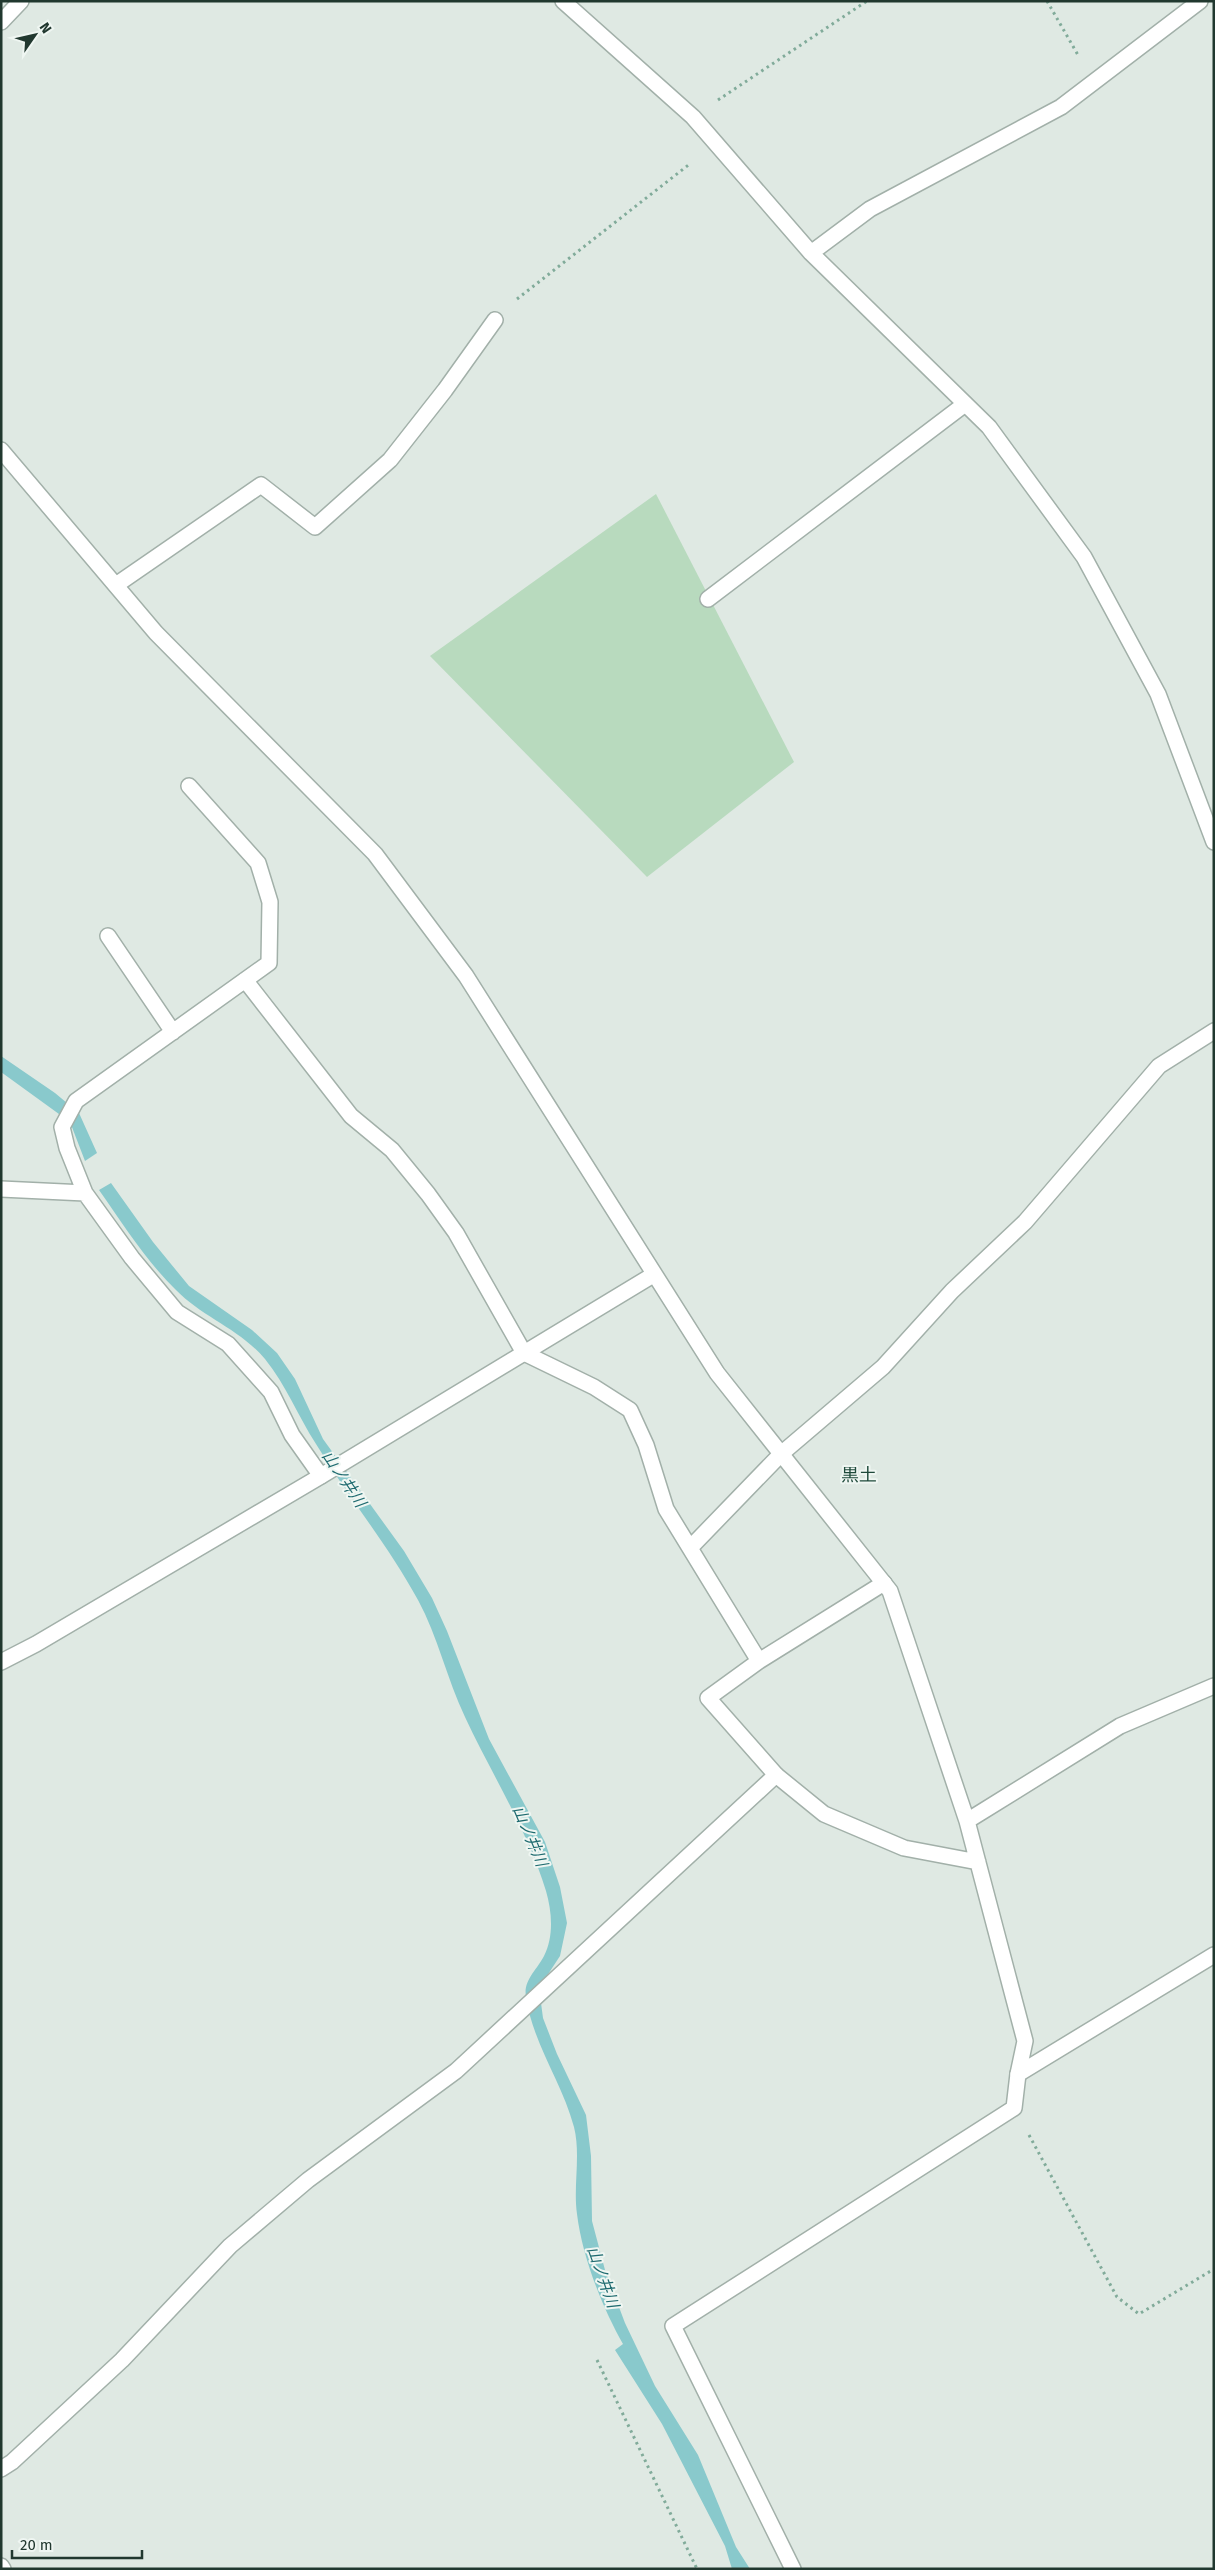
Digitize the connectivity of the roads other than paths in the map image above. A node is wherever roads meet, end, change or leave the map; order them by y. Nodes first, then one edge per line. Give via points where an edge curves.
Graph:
1 (21, 1) edge
2 (564, 1) edge
3 (1200, 1) edge
4 (1, 22) edge
5 (811, 254) junction
6 (495, 320) road end
7 (965, 404) junction
8 (1, 450) edge
9 (116, 585) junction
10 (708, 599) dead end
11 (189, 786) dead end
12 (1214, 842) edge
13 (108, 936) dead end
14 (244, 980) junction
15 (1214, 1031) edge
16 (172, 1032) junction
17 (1, 1189) edge
18 (84, 1193) junction
19 (653, 1274) junction
20 (524, 1353) junction
21 (781, 1454) junction
22 (321, 1476) junction
23 (690, 1548) junction
24 (884, 1583) junction
25 (759, 1661) junction
26 (1, 1662) edge
27 (1214, 1686) edge
28 (776, 1775) junction
29 (966, 1821) junction
30 (978, 1862) junction
31 (1214, 1955) edge
32 (1018, 2074) junction
33 (1, 2469) edge
34 (793, 2569) edge

1 - 4 street
2 - 5 street via 693,117
3 - 5 street via 1061,107 870,208
5 - 7 street
6 - 9 street via 390,460 315,527 261,485
7 - 10 street
7 - 12 street via 990,427 1084,557 1158,694
8 - 9 street
9 - 19 street via 156,633 375,854 466,976
11 - 14 street via 258,863 270,902 269,963
13 - 16 street
14 - 16 street
14 - 20 street via 351,1116 392,1150 428,1194 456,1233
15 - 21 street via 1159,1066 1025,1222 952,1291 882,1367
16 - 18 street via 76,1101 62,1127
17 - 18 street
18 - 22 street via 177,1312 228,1344 271,1392 292,1435
19 - 20 street
19 - 21 street via 717,1372
20 - 22 street
20 - 23 street via 594,1387 630,1410 646,1445 666,1509
21 - 23 street
21 - 24 street
22 - 26 street
23 - 25 street
24 - 25 street
24 - 29 street via 890,1591
25 - 28 street via 708,1698
27 - 29 street via 1120,1726
28 - 30 street via 824,1814 904,1848
28 - 33 street via 456,2071 308,2180 230,2246 122,2360
29 - 30 street
30 - 32 street via 1025,2041
31 - 32 street
32 - 34 street via 1014,2108 673,2326

